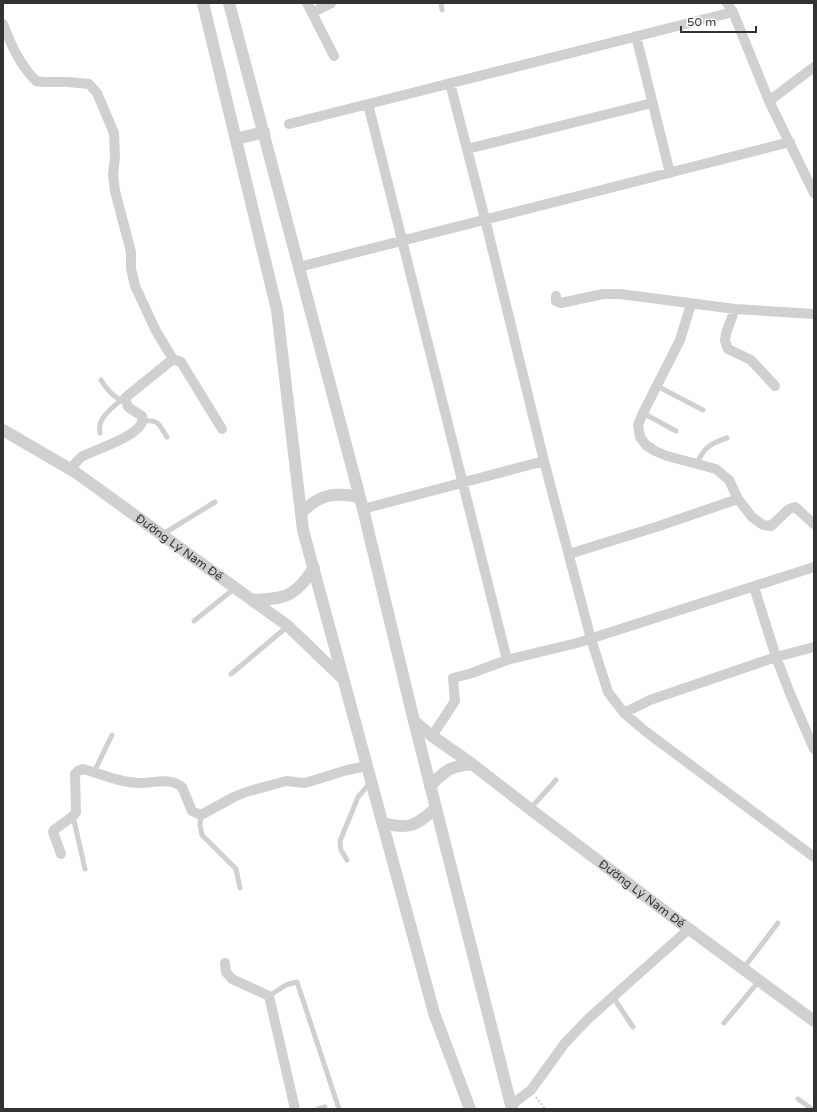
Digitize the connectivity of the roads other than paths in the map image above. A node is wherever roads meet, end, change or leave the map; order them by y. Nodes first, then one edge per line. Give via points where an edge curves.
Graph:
1 (203, 3) edge
2 (229, 3) edge
3 (306, 3) edge
4 (331, 3) edge
5 (441, 3) edge
6 (727, 3) edge
7 (442, 10) dead end
8 (733, 12) junction
9 (312, 13) junction
10 (3, 24) edge
11 (636, 36) junction
12 (334, 56) dead end
13 (814, 67) edge
14 (450, 83) junction
15 (769, 101) junction
16 (652, 102) junction
17 (368, 104) junction
18 (289, 124) dead end
19 (264, 132) junction
20 (236, 139) junction
21 (790, 142) junction
22 (467, 149) junction
23 (670, 173) junction
24 (814, 193) edge
25 (485, 220) junction
26 (402, 240) junction
27 (300, 267) junction
28 (556, 296) dead end
29 (691, 304) junction
30 (735, 308) junction
31 (814, 314) edge
32 (173, 359) junction
33 (101, 380) dead end
34 (657, 386) junction
35 (775, 386) dead end
36 (124, 402) junction
37 (703, 410) dead end
38 (642, 413) junction
39 (143, 422) junction
40 (222, 429) dead end
41 (3, 430) edge
42 (676, 431) dead end
43 (100, 433) dead end
44 (167, 436) dead end
45 (727, 438) dead end
46 (544, 461) junction
47 (697, 464) junction
48 (70, 470) junction
49 (463, 482) junction
50 (360, 497) junction
51 (738, 499) junction
52 (214, 502) dead end
53 (363, 509) junction
54 (301, 513) junction
55 (814, 524) edge
56 (162, 535) junction
57 (569, 554) junction
58 (814, 567) edge
59 (314, 568) junction
60 (754, 586) junction
61 (235, 588) junction
62 (252, 600) junction
63 (194, 621) dead end
64 (288, 626) junction
65 (591, 639) junction
66 (814, 647) edge
67 (776, 657) junction
68 (507, 660) junction
69 (231, 674) dead end
70 (344, 680) junction
71 (624, 713) junction
72 (414, 721) junction
73 (112, 735) dead end
74 (432, 736) junction
75 (814, 749) edge
76 (472, 764) junction
77 (367, 766) junction
78 (94, 772) junction
79 (556, 780) dead end
80 (372, 781) junction
81 (430, 786) junction
82 (436, 808) junction
83 (530, 809) junction
84 (201, 815) junction
85 (73, 816) junction
86 (383, 823) junction
87 (61, 854) dead end
88 (814, 857) edge
89 (347, 860) dead end
90 (85, 869) dead end
91 (240, 888) dead end
92 (778, 923) dead end
93 (689, 929) junction
94 (225, 963) dead end
95 (743, 969) junction
96 (759, 980) junction
97 (269, 996) junction
98 (613, 997) junction
99 (814, 1021) edge
100 (724, 1023) dead end
101 (633, 1027) dead end
102 (798, 1099) dead end
103 (325, 1106) dead end
104 (512, 1107) edge
105 (295, 1109) edge
106 (318, 1109) edge
107 (339, 1109) edge
108 (470, 1109) edge
109 (812, 1109) edge

1 - 20 street
2 - 19 street
3 - 9 street
4 - 9 street
5 - 7 lane
6 - 8 street
8 - 11 street
8 - 15 street
9 - 12 street
10 - 32 street via 21,63 36,81 89,84 97,93 114,133 115,190 131,252 135,286 156,331
11 - 14 street
11 - 16 street
13 - 15 street
14 - 17 street
14 - 22 street
15 - 21 street
16 - 22 street
16 - 23 street
17 - 18 street
17 - 26 street
19 - 20 street
19 - 27 street
20 - 54 street via 277,310
21 - 23 street
21 - 24 street
22 - 25 street
23 - 25 street
25 - 26 street
25 - 46 street
26 - 27 street
26 - 49 street
27 - 50 street
28 - 29 street via 556,300 561,303 603,294 620,294
29 - 30 street
29 - 34 street via 680,340
30 - 31 street
30 - 35 street via 726,333 725,341 728,348 750,360
32 - 36 street via 125,398
32 - 40 street via 180,362
33 - 36 lane via 112,394
34 - 37 lane
34 - 38 street
36 - 39 street via 142,416
36 - 43 lane via 101,420
38 - 42 lane
38 - 47 street via 638,425 640,437 646,445 655,452
39 - 44 lane via 157,422
39 - 48 street via 130,435 81,457
41 - 48 street, Đường Lý Nam Đế
45 - 47 lane via 710,445 700,455
46 - 49 street
46 - 57 street
47 - 51 street via 716,469 729,480
48 - 56 street, Đường Lý Nam Đế
49 - 53 street
49 - 68 street
50 - 53 street
50 - 54 street via 331,495 320,498
51 - 55 street via 752,517 763,525 771,526 795,508
51 - 57 street
52 - 56 lane
53 - 72 street
54 - 59 street
56 - 61 street, Đường Lý Nam Đế
57 - 65 street
58 - 60 street
59 - 62 street via 304,583 282,598
59 - 70 street
60 - 65 street
60 - 67 street
61 - 62 street, Đường Lý Nam Đế
61 - 63 lane
62 - 64 street, Đường Lý Nam Đế
64 - 69 lane
64 - 70 street, Đường Lý Nam Đế
65 - 68 street
65 - 71 street via 608,692
66 - 67 street
67 - 71 street via 650,700
67 - 75 street
68 - 74 street via 453,678 455,701
70 - 77 street
71 - 88 street
72 - 74 street, Đường Lý Nam Đế
72 - 81 street
73 - 78 lane
74 - 76 street, Đường Lý Nam Đế
76 - 81 street via 456,766 446,771
76 - 83 street, Đường Lý Nam Đế
77 - 80 street
77 - 84 street via 305,783 286,781 246,792
78 - 84 street via 128,782 174,782 182,787 192,811
78 - 85 street via 83,769 76,774 76,812
79 - 83 lane
80 - 86 street
80 - 89 lane via 358,797 340,841 341,850
81 - 82 street
82 - 86 street via 424,819 404,827
82 - 104 street
83 - 93 street, Đường Lý Nam Đế
84 - 91 lane via 202,835 236,869
85 - 87 street via 53,832
85 - 90 lane
86 - 108 street via 434,1013
92 - 95 lane
93 - 95 street, Đường Lý Nam Đế
93 - 98 street
94 - 97 street via 226,972 232,979
95 - 96 street, Đường Lý Nam Đế
96 - 99 street, Đường Lý Nam Đế
96 - 100 lane
97 - 105 street
97 - 107 lane via 286,985 297,982
98 - 101 lane
98 - 104 street via 565,1043 531,1090
102 - 109 lane
103 - 106 lane

